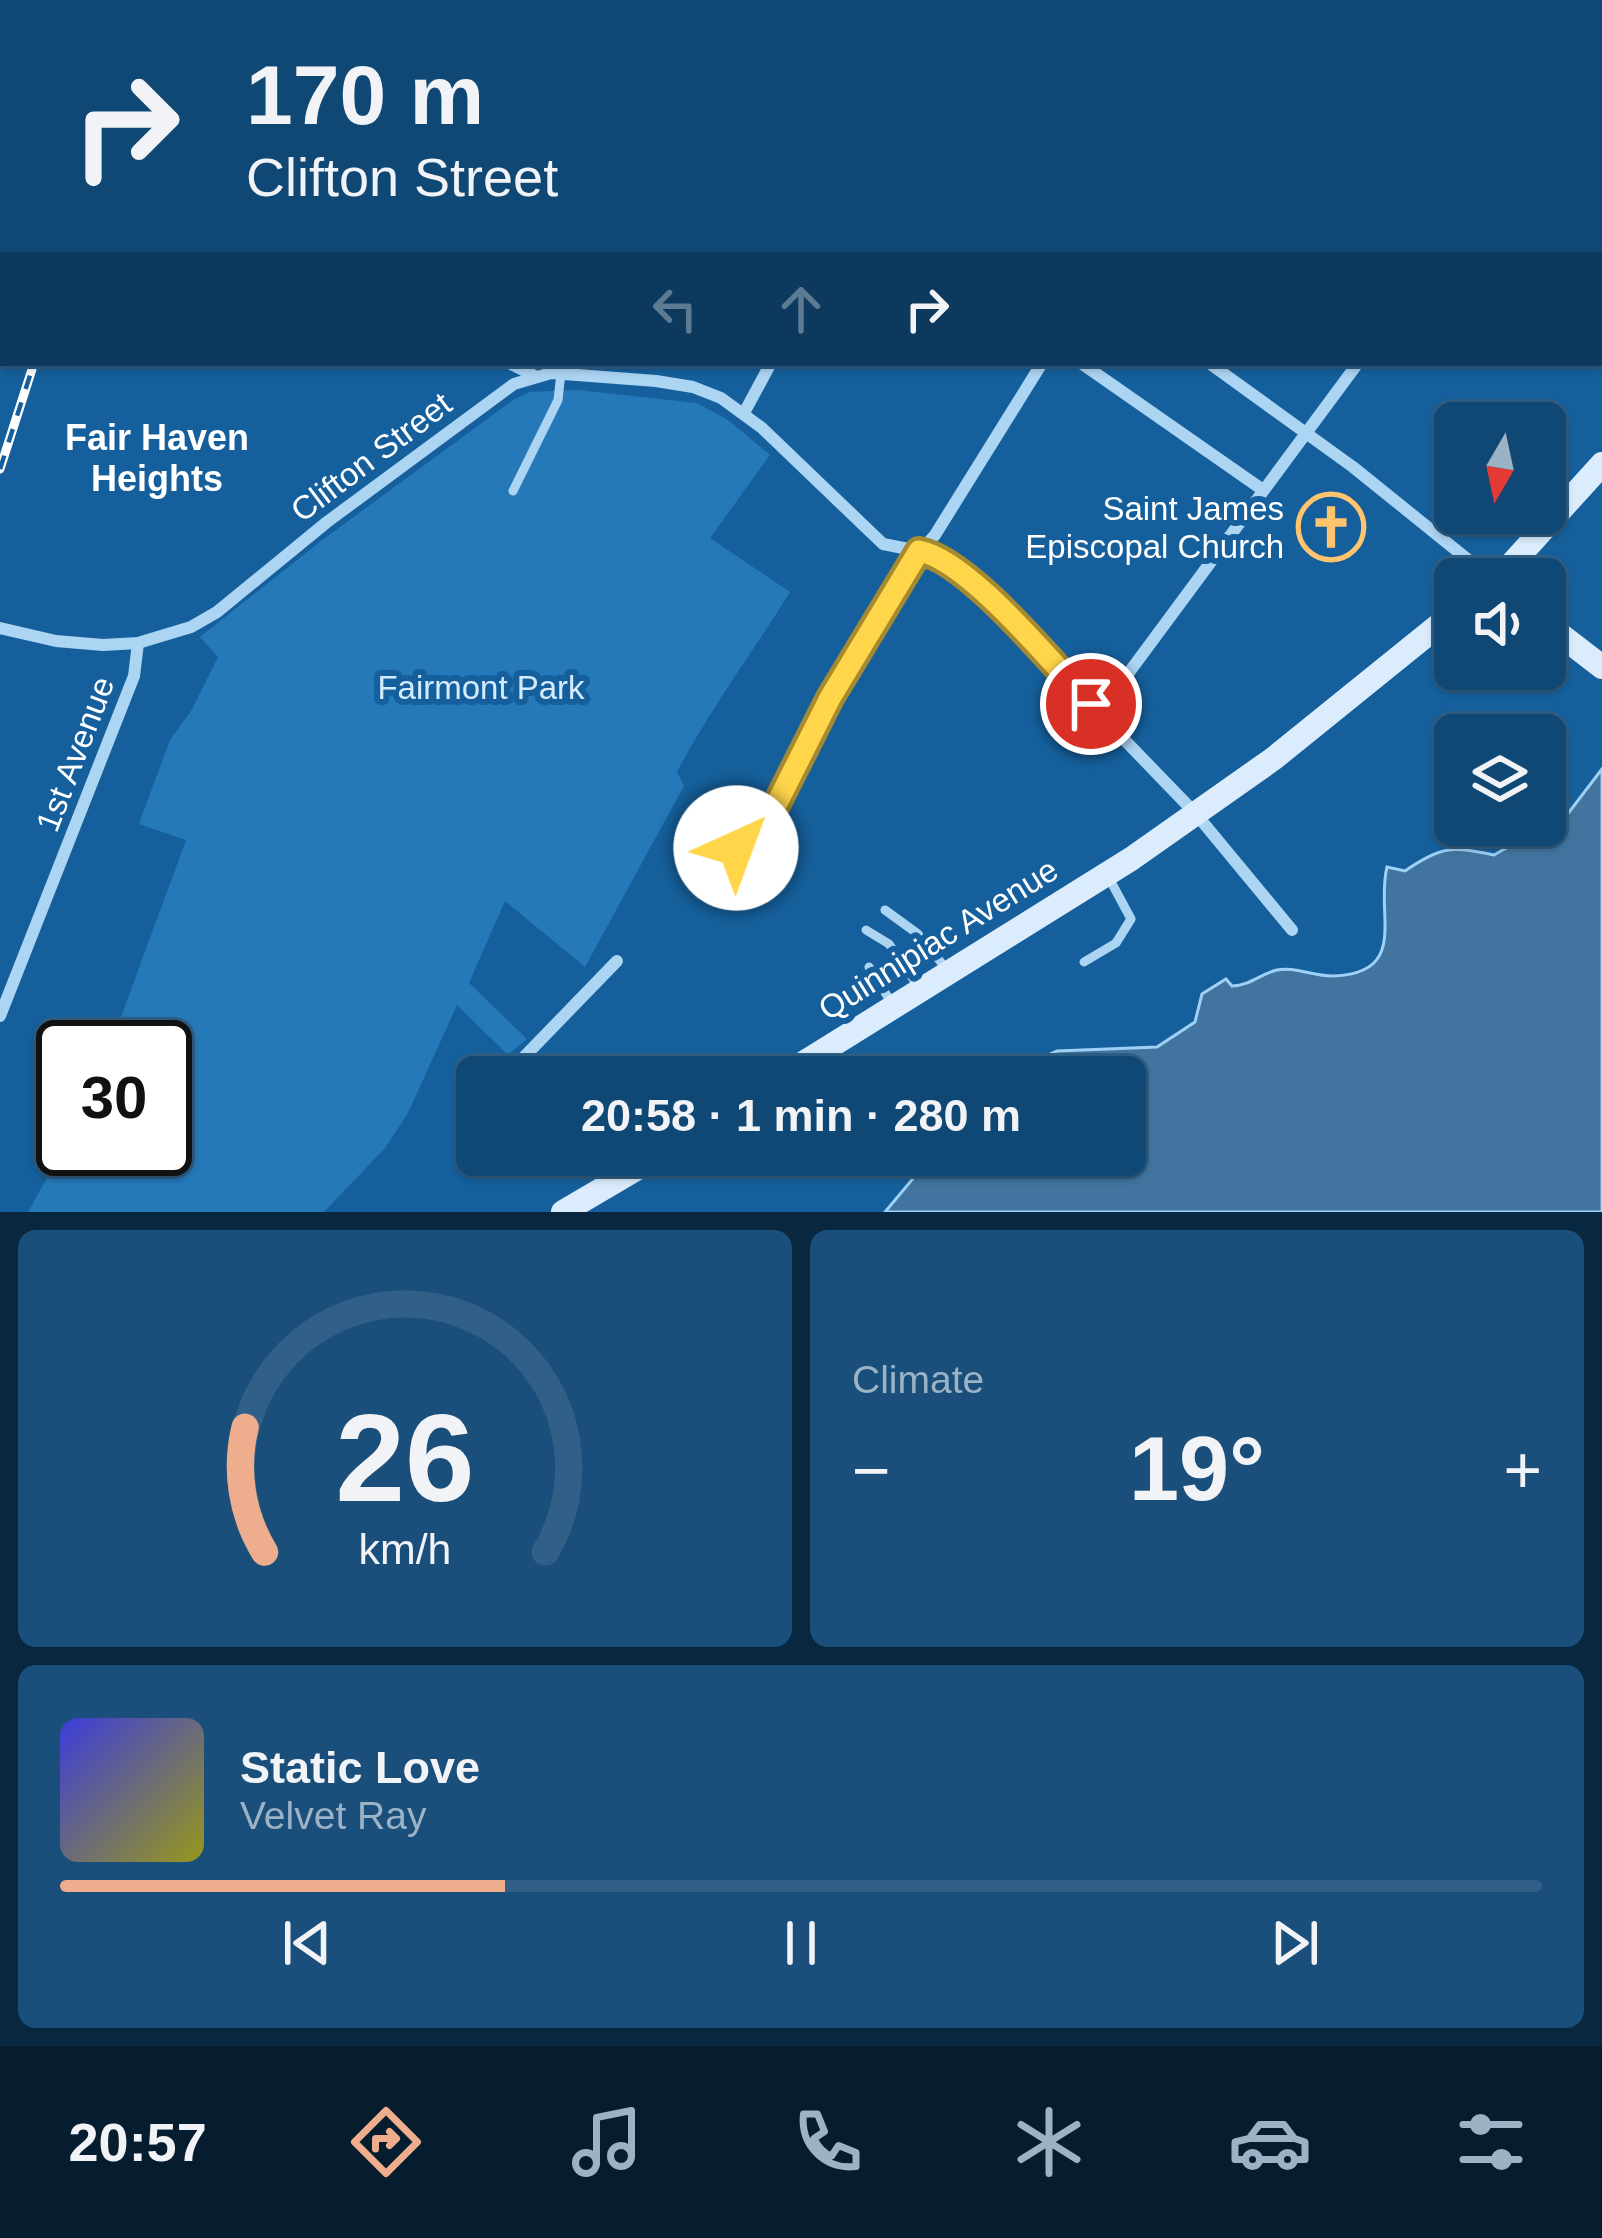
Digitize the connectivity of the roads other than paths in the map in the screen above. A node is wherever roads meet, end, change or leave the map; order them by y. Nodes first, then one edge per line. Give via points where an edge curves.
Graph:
1 (515, 366) edge
2 (769, 366) edge
3 (1040, 366) edge
4 (1085, 366) edge
5 (1213, 366) edge
6 (1356, 366) edge
7 (561, 374) junction
8 (536, 376) junction
9 (744, 413) junction
10 (1307, 434) junction
11 (1602, 464) edge
12 (1263, 490) junction
13 (513, 491) dead end
14 (919, 551) junction
15 (1468, 558) edge
16 (1515, 558) edge
17 (0, 628) edge
18 (1434, 629) edge
19 (1566, 639) edge
20 (138, 643) junction
21 (1602, 667) edge
22 (1099, 713) junction
23 (1200, 818) junction
24 (766, 825) junction
25 (1106, 874) junction
26 (885, 910) dead end
27 (866, 930) dead end
28 (1292, 930) dead end
29 (617, 961) dead end
30 (1084, 962) dead end
31 (868, 967) dead end
32 (948, 971) junction
33 (920, 989) junction
34 (893, 1005) junction
35 (0, 1016) edge
36 (525, 1056) edge
37 (814, 1056) edge
38 (609, 1176) edge
39 (627, 1176) edge
40 (615, 1184) junction
41 (563, 1212) edge

1 - 8 street
2 - 9 street
3 - 14 street
4 - 12 street
5 - 10 street
6 - 10 street
7 - 8 street, Clifton Street
7 - 9 street, Clifton Street via 693,387
7 - 13 lane via 558,400
8 - 20 street, Clifton Street via 449,430 217,611
9 - 14 street, Clifton Street via 870,534
10 - 12 street
10 - 15 street
11 - 16 main road
12 - 22 street
14 - 22 street, Clifton Street via 975,585
14 - 24 street via 830,698
17 - 20 street, Clifton Street via 82,644
18 - 23 main road, Quinnipiac Avenue
19 - 21 main road
20 - 35 street, 1st Avenue via 128,695
22 - 23 street, Clifton Street
23 - 25 main road, Quinnipiac Avenue
23 - 28 street, Clifton Street
24 - 24 street via 742,832 736,848 755,874 772,872 786,853 784,838
25 - 30 lane via 1132,919 1116,944
25 - 32 main road, Quinnipiac Avenue
26 - 32 lane
27 - 33 lane via 889,944
29 - 36 street
31 - 34 lane
32 - 33 main road, Quinnipiac Avenue
33 - 34 main road, Quinnipiac Avenue
34 - 37 main road, Quinnipiac Avenue
38 - 40 street
39 - 40 main road
40 - 41 main road

